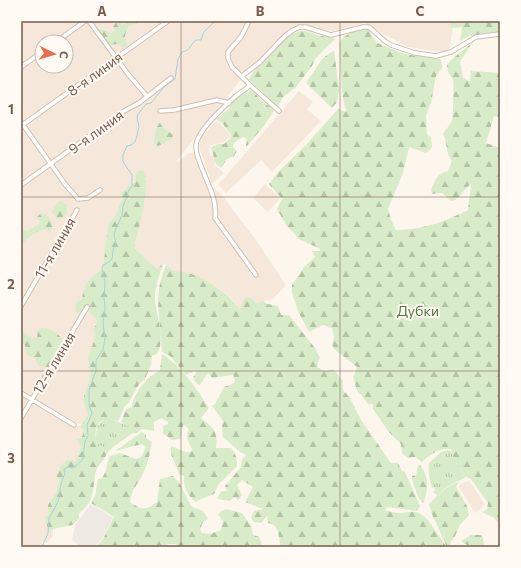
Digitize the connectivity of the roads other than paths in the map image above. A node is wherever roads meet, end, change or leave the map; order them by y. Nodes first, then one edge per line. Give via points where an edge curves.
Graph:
1 (85, 21) edge
2 (89, 21) edge
3 (168, 21) edge
4 (249, 21) edge
5 (67, 34) edge
6 (500, 34) edge
7 (34, 58) edge
8 (117, 58) junction
9 (21, 67) edge
10 (242, 76) junction
11 (171, 78) dead end
12 (250, 85) junction
13 (145, 94) dead end
14 (229, 102) junction
15 (160, 111) dead end
16 (279, 111) dead end
17 (22, 124) edge
18 (52, 164) junction
19 (21, 185) edge
20 (100, 190) dead end
21 (77, 210) dead end
22 (256, 275) dead end
23 (21, 306) edge
24 (87, 307) dead end
25 (21, 393) edge
26 (32, 400) junction
27 (21, 418) edge
28 (74, 425) dead end

1 - 5 street
2 - 8 street
3 - 8 street, 8-я линия
4 - 10 street via 228,52 232,67
6 - 10 street via 476,37 451,52 436,56 415,53 386,42 369,27 331,35 300,27 285,36 260,62
7 - 9 street
8 - 13 street
8 - 17 street, 8-я линия
10 - 12 street
11 - 18 street, 9-я линия via 140,103 124,111
12 - 14 street
12 - 16 street
14 - 15 street via 218,100
14 - 22 street via 197,139 197,154 216,206 215,218
17 - 18 street
18 - 19 street, 9-я линия
18 - 20 street via 78,199 88,198
21 - 23 street, 11-я линия
24 - 26 street, 12-я линия
25 - 26 street
26 - 27 street, 12-я линия
26 - 28 street

